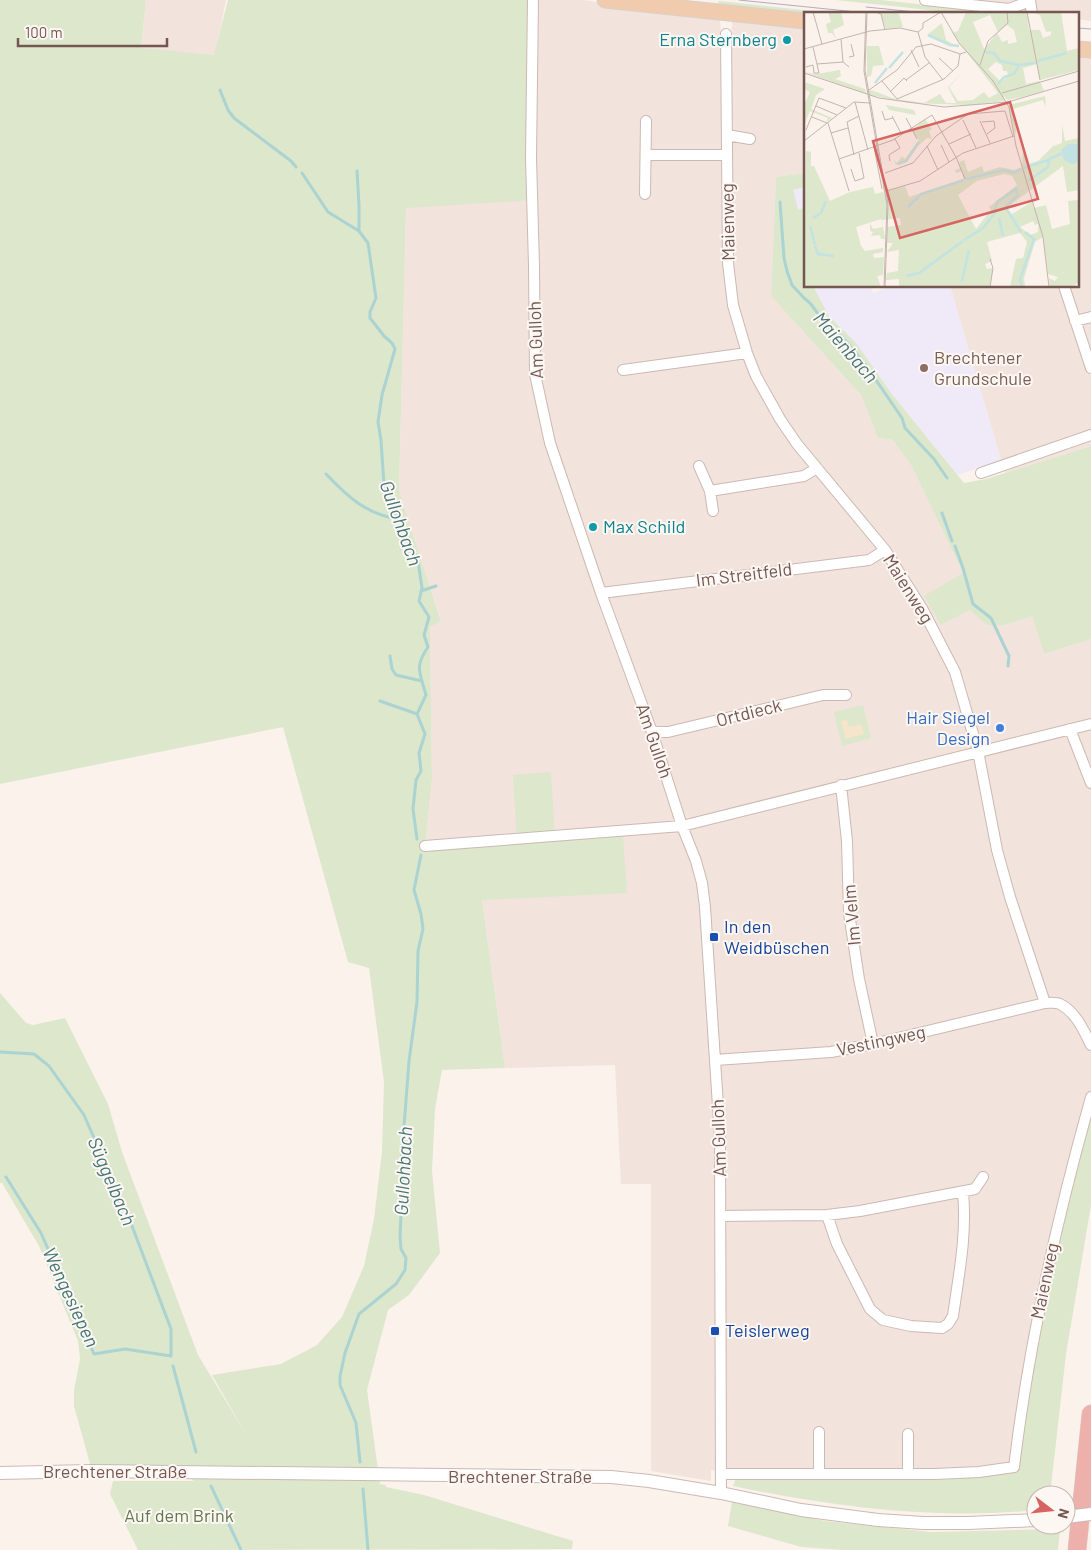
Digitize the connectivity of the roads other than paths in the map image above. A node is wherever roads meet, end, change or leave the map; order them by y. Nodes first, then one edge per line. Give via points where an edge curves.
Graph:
1 (533, 0) edge
2 (605, 0) edge
3 (925, 0) edge
4 (1030, 0) edge
5 (804, 21) edge
6 (726, 34) dead end
7 (1078, 49) edge
8 (1091, 50) edge
9 (646, 120) dead end
10 (727, 135) junction
11 (750, 139) dead end
12 (646, 155) junction
13 (727, 155) junction
14 (645, 194) dead end
15 (1065, 288) edge
16 (1091, 317) edge
17 (1076, 321) junction
18 (747, 353) junction
19 (1091, 368) edge
20 (623, 370) dead end
21 (1091, 434) edge
22 (699, 466) dead end
23 (817, 468) junction
24 (982, 473) dead end
25 (710, 491) junction
26 (713, 511) dead end
27 (885, 550) junction
28 (601, 593) junction
29 (846, 695) dead end
30 (1091, 724) edge
31 (1070, 729) junction
32 (652, 732) junction
33 (978, 752) junction
34 (1091, 784) edge
35 (840, 785) junction
36 (682, 826) junction
37 (425, 846) dead end
38 (1045, 1003) junction
39 (873, 1044) junction
40 (1091, 1045) edge
41 (715, 1060) junction
42 (1091, 1096) edge
43 (983, 1177) dead end
44 (962, 1192) junction
45 (827, 1215) junction
46 (720, 1216) junction
47 (1091, 1414) edge
48 (819, 1432) dead end
49 (908, 1434) dead end
50 (0, 1473) edge
51 (722, 1474) junction
52 (819, 1474) junction
53 (908, 1474) junction
54 (721, 1493) junction
55 (1091, 1514) edge
56 (1076, 1516) edge
57 (1026, 1520) edge
58 (1077, 1550) edge

1 - 28 street, Am Gulloh via 531,158 535,374 550,443
2 - 5 main road
3 - 4 street via 1009,9
6 - 10 street, Maienweg
7 - 8 main road
9 - 12 street
10 - 11 street
10 - 13 street, Maienweg
12 - 13 street
12 - 14 street
13 - 18 street, Maienweg via 729,279
15 - 17 street
16 - 17 street
17 - 19 street
18 - 20 street
18 - 23 street, Maienweg via 780,420
21 - 24 street
22 - 25 street
23 - 25 street via 804,476
23 - 27 street, Maienweg
25 - 26 street
27 - 28 street, Im Streitfeld via 869,560
27 - 33 street, Maienweg via 923,610 955,672
28 - 32 street, Am Gulloh
29 - 32 street, Ortdieck via 823,695 668,732
30 - 31 street
31 - 33 street
31 - 34 street
32 - 36 street, Am Gulloh
33 - 35 street
33 - 38 street, Maienweg via 997,850
35 - 36 street
35 - 39 street, Im Velm via 847,841 849,913
36 - 37 street
36 - 41 street, Am Gulloh via 702,884
38 - 39 street, Vestingweg
38 - 40 street via 1059,1004 1071,1012
39 - 41 street, Vestingweg via 831,1052
41 - 46 street, Am Gulloh via 720,1137
42 - 53 street, Maienweg via 1041,1295 1014,1467 979,1472
43 - 44 street via 975,1189
44 - 45 street
44 - 45 street via 964,1240 952,1316 942,1328 883,1320 870,1309 837,1244
45 - 46 street
46 - 51 street, Am Gulloh
47 - 58 highway
48 - 52 street
49 - 53 street
50 - 54 street, Brechtener Straße via 92,1471 611,1477
51 - 52 street
51 - 54 street, Am Gulloh
52 - 53 street
54 - 57 street, Brechtener Straße via 801,1510 878,1520 923,1523
55 - 56 street, bridge

